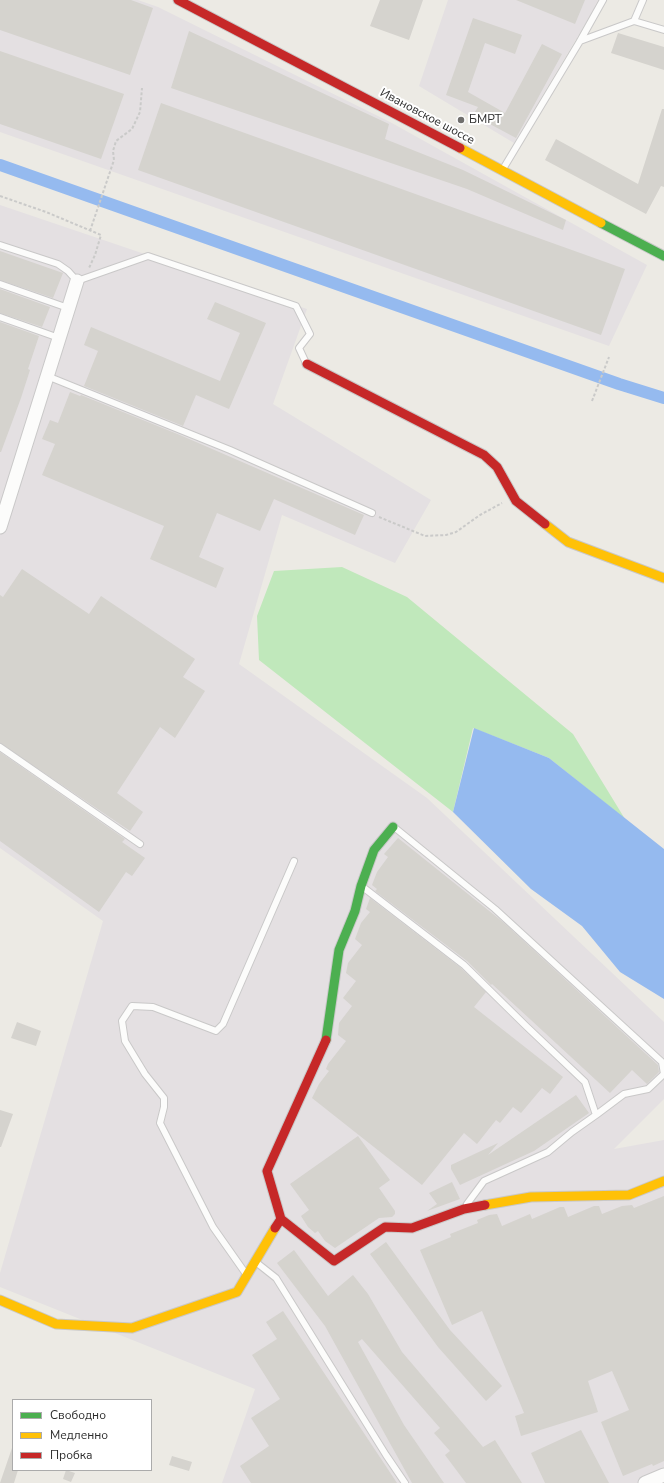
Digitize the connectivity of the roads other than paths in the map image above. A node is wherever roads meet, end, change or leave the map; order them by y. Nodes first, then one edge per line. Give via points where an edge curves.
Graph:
1 (178, 0) edge
2 (603, 0) edge
3 (643, 0) edge
4 (634, 21) junction
5 (664, 30) edge
6 (580, 41) junction
7 (503, 170) junction
8 (0, 244) edge
9 (664, 256) edge
10 (77, 282) junction
11 (0, 284) edge
12 (68, 308) junction
13 (0, 317) edge
14 (59, 338) junction
15 (307, 364) joint
16 (47, 376) junction
17 (372, 513) road end
18 (0, 528) edge
19 (664, 578) edge
20 (0, 747) edge
21 (393, 827) joint
22 (140, 844) dead end
23 (294, 861) dead end
24 (361, 886) junction
25 (596, 1115) junction
26 (664, 1181) edge
27 (464, 1209) junction
28 (281, 1219) junction
29 (255, 1262) junction
30 (247, 1275) junction
31 (0, 1300) edge
32 (664, 1475) edge
33 (405, 1483) edge
34 (645, 1483) edge

1 - 7 street, Ивановское шоссе
2 - 6 lane
3 - 4 lane
4 - 5 lane
4 - 6 lane
6 - 7 lane
7 - 9 street, Ивановское шоссе
8 - 10 lane via 58,264
10 - 12 street
10 - 15 lane via 148,256 296,306 310,334 299,348
11 - 12 lane
12 - 14 street
13 - 14 lane
14 - 16 street
15 - 19 street via 484,455 497,467 516,501 568,542
16 - 17 lane via 230,450
16 - 18 street
20 - 22 lane
21 - 24 street via 374,850
21 - 25 lane via 496,909 662,1062 664,1074 648,1089 624,1094
23 - 30 lane via 223,1024 216,1031 153,1007 132,1006 122,1021 125,1041 164,1098 160,1123 213,1227
24 - 25 lane via 464,965 585,1082
24 - 28 street via 355,911 339,950 326,1043 267,1171
25 - 27 lane via 548,1152 484,1181
26 - 27 street via 629,1195 531,1197
27 - 28 street via 412,1228 385,1227 334,1261
28 - 29 street
29 - 30 street
29 - 33 lane via 276,1278
30 - 31 street via 237,1292 132,1328 56,1324
32 - 34 street

